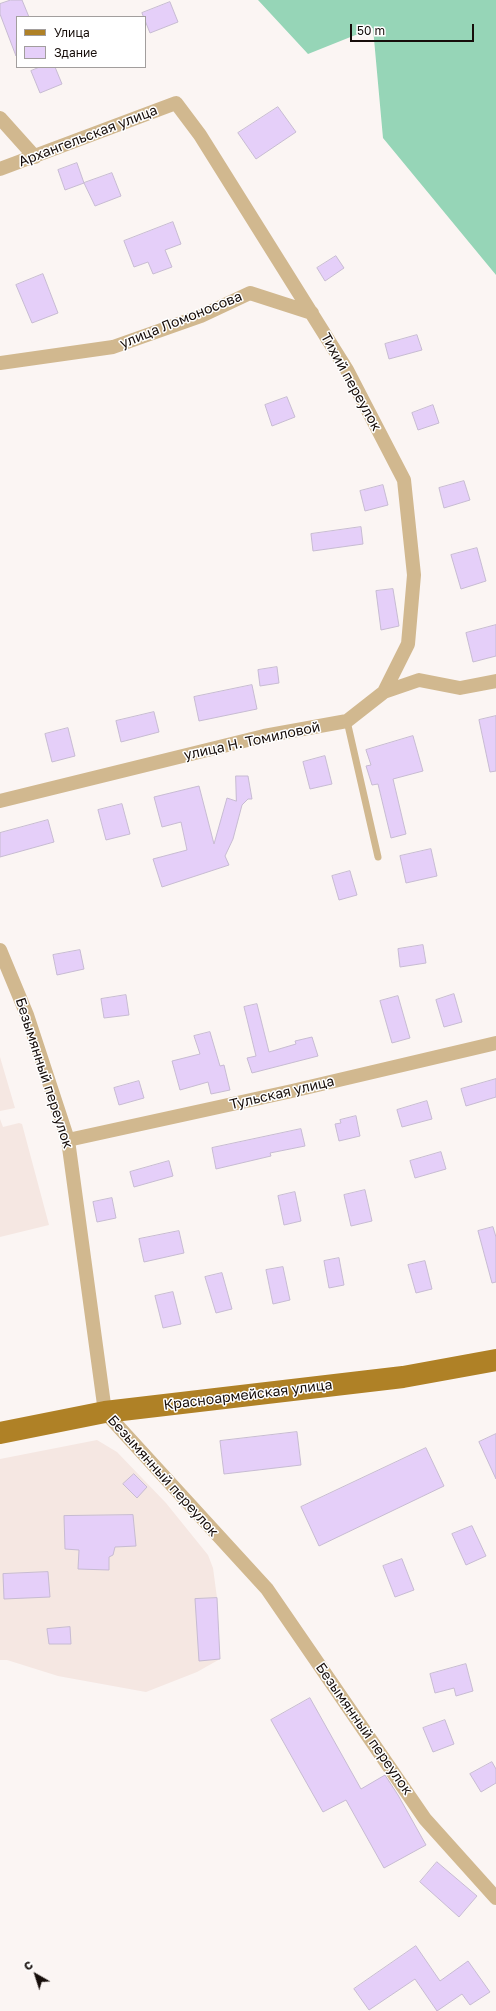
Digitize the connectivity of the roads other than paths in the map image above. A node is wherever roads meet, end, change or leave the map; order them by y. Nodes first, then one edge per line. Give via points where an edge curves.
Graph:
1 (176, 103) joint
2 (0, 118) edge
3 (35, 157) junction
4 (0, 169) edge
5 (312, 313) junction
6 (0, 363) edge
7 (496, 681) edge
8 (384, 692) junction
9 (347, 721) junction
10 (0, 801) edge
11 (378, 857) dead end
12 (0, 950) edge
13 (496, 1043) edge
14 (68, 1140) junction
15 (496, 1360) edge
16 (105, 1412) junction
17 (0, 1433) edge
18 (496, 1898) edge

1 - 3 street, Архангельская улица
1 - 5 street, Тихий переулок via 200,134
2 - 3 street
3 - 4 street, Архангельская улица
5 - 6 street, улица Ломоносова via 250,293 201,316 113,347
5 - 8 street, Тихий переулок via 347,370 404,480 414,575 408,644
7 - 8 street, улица Н. Томиловой via 460,688 419,680
8 - 9 street, улица Н. Томиловой
9 - 10 street, улица Н. Томиловой via 264,736
9 - 11 lane
12 - 14 street, Безымянный переулок via 27,1015
13 - 14 street, Тульская улица via 292,1092
14 - 16 street, Безымянный переулок
15 - 16 main road, Красноармейская улица via 403,1377
16 - 17 main road, Красноармейская улица
16 - 18 street, Безымянный переулок via 266,1589 425,1819

